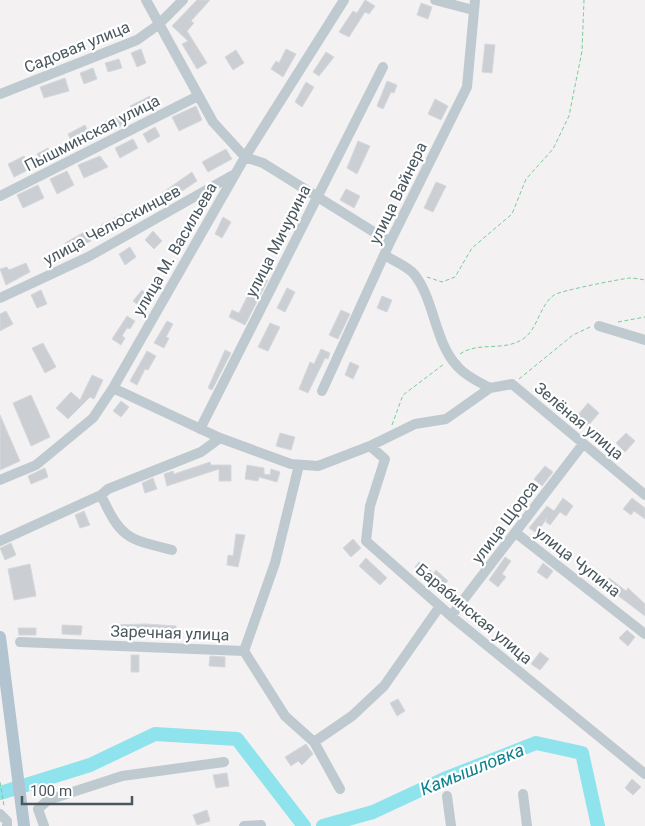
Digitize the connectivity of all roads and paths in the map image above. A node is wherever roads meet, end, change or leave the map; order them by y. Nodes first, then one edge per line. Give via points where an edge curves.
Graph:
1 (146, 0) edge
2 (183, 0) edge
3 (344, 0) edge
4 (435, 0) edge
5 (584, 0) edge
6 (474, 5) edge
7 (158, 25) junction
8 (383, 67) dead end
9 (0, 94) edge
10 (198, 96) junction
11 (245, 157) junction
12 (235, 174) junction
13 (0, 196) edge
14 (317, 196) junction
15 (390, 242) junction
16 (384, 255) junction
17 (412, 272) junction
18 (645, 280) edge
19 (0, 298) edge
20 (645, 317) edge
21 (616, 322) dead end
22 (599, 326) joint
23 (645, 340) edge
24 (452, 358) junction
25 (512, 384) junction
26 (112, 388) junction
27 (490, 388) junction
28 (322, 391) dead end
29 (200, 429) junction
30 (390, 436) junction
31 (220, 438) junction
32 (583, 444) junction
33 (370, 446) junction
34 (299, 465) junction
35 (0, 480) edge
36 (101, 495) junction
37 (645, 495) edge
38 (516, 532) junction
39 (0, 541) edge
40 (172, 550) dead end
41 (440, 606) junction
42 (451, 616) junction
43 (645, 634) edge
44 (0, 637) edge
45 (20, 642) dead end
46 (244, 651) junction
47 (314, 742) junction
48 (224, 762) dead end
49 (645, 774) edge
50 (0, 782) edge
51 (340, 789) dead end
52 (524, 794) dead end
53 (447, 796) dead end
54 (3, 802) dead end
55 (0, 814) edge
56 (261, 825) edge
57 (7, 826) edge
58 (24, 826) edge
59 (44, 826) edge
60 (244, 826) edge
61 (451, 826) edge
62 (527, 826) edge

1 - 7 street
2 - 7 street, Садовая улица
3 - 11 street, улица М. Васильева
4 - 6 street
5 - 17 path via 582,51 570,116 553,149 526,179 512,214 472,248 455,278 442,282
6 - 15 street, улица Вайнера via 466,86
7 - 9 street, Садовая улица via 137,40
7 - 10 street
8 - 14 street, улица Мичурина
10 - 11 street via 213,122
10 - 13 street, Пышминская улица
11 - 12 street, улица М. Васильева
11 - 14 street via 263,162
12 - 19 street, улица Челюскинцев via 88,257
12 - 26 street, улица М. Васильева
14 - 15 street
14 - 29 street, улица Мичурина
15 - 16 street, улица Вайнера
16 - 17 street
16 - 28 street, улица Вайнера
17 - 24 street via 423,288
18 - 24 path via 630,278 555,294 522,339 504,346 465,350
20 - 21 path
22 - 23 street
22 - 25 path via 573,335
24 - 27 street via 466,375
24 - 30 path via 403,395 394,414
25 - 27 street, Зелёная улица
25 - 32 street, Зелёная улица
26 - 29 street
26 - 35 street, улица М. Васильева via 93,418 36,465
27 - 30 street via 446,419 415,424
29 - 31 street
30 - 33 street
31 - 34 street
31 - 36 street via 201,452 108,489
32 - 37 street, Зелёная улица
32 - 38 street, улица Щорса
33 - 34 street via 318,466
33 - 41 street, Барабинская улица via 386,459 370,506 366,541
34 - 46 street, Заречная улица via 275,563
36 - 39 street
36 - 40 street via 112,519 131,540
38 - 42 street, улица Щорса
38 - 43 street, улица Чупина
41 - 42 street, Барабинская улица
41 - 47 street via 384,686 352,716
42 - 49 street, Барабинская улица
44 - 58 main road
45 - 46 street, Заречная улица
46 - 47 street via 285,716
47 - 51 street
48 - 59 street via 122,776 48,800 38,809
50 - 54 path
52 - 62 street
53 - 61 street
55 - 57 street
56 - 60 street

